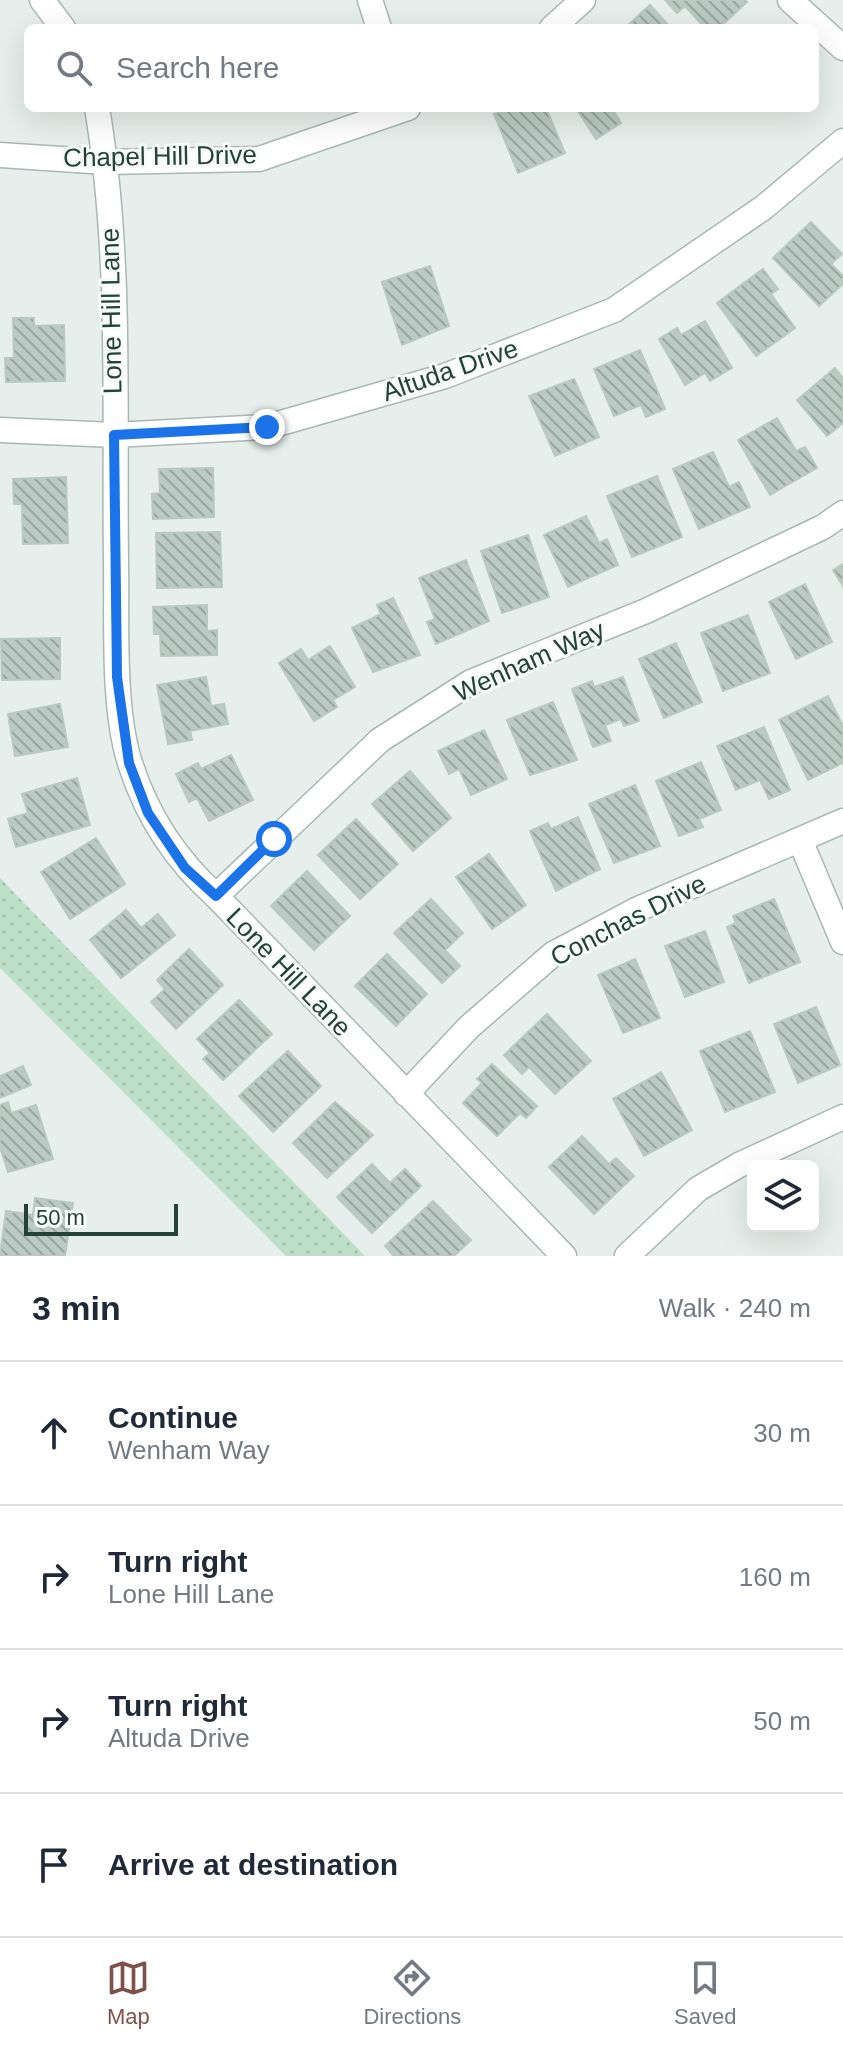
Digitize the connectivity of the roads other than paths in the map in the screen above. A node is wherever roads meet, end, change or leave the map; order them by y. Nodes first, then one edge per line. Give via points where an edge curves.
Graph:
1 (42, 0) edge
2 (370, 0) edge
3 (583, 0) edge
4 (790, 0) edge
5 (60, 24) edge
6 (378, 24) edge
7 (556, 24) edge
8 (816, 24) edge
9 (819, 26) edge
10 (843, 48) edge
11 (98, 112) edge
12 (395, 112) edge
13 (843, 141) edge
14 (0, 155) edge
15 (106, 162) junction
16 (0, 430) edge
17 (114, 435) junction
18 (843, 513) edge
19 (843, 821) edge
20 (800, 840) junction
21 (216, 896) junction
22 (843, 942) edge
23 (406, 1094) junction
24 (843, 1117) edge
25 (564, 1256) edge
26 (627, 1256) edge

1 - 5 street
2 - 6 street
3 - 7 street
4 - 8 street
9 - 10 street
11 - 15 street, Lone Hill Lane
12 - 15 street, Chapel Hill Drive via 259,159
13 - 17 street, Altuda Drive via 763,208 614,310 445,376 267,427
14 - 15 street, Chapel Hill Drive
15 - 17 street, Lone Hill Lane
16 - 17 street, Altuda Drive
17 - 21 street, Lone Hill Lane via 117,677 129,763 148,813 185,868
18 - 21 street, Wenham Way via 646,611 471,682 380,740
19 - 20 street, Conchas Drive
20 - 22 street
20 - 23 street, Conchas Drive via 636,910 553,954 469,1027
21 - 23 street, Lone Hill Lane
23 - 25 street, Lone Hill Lane
24 - 26 street via 698,1189

